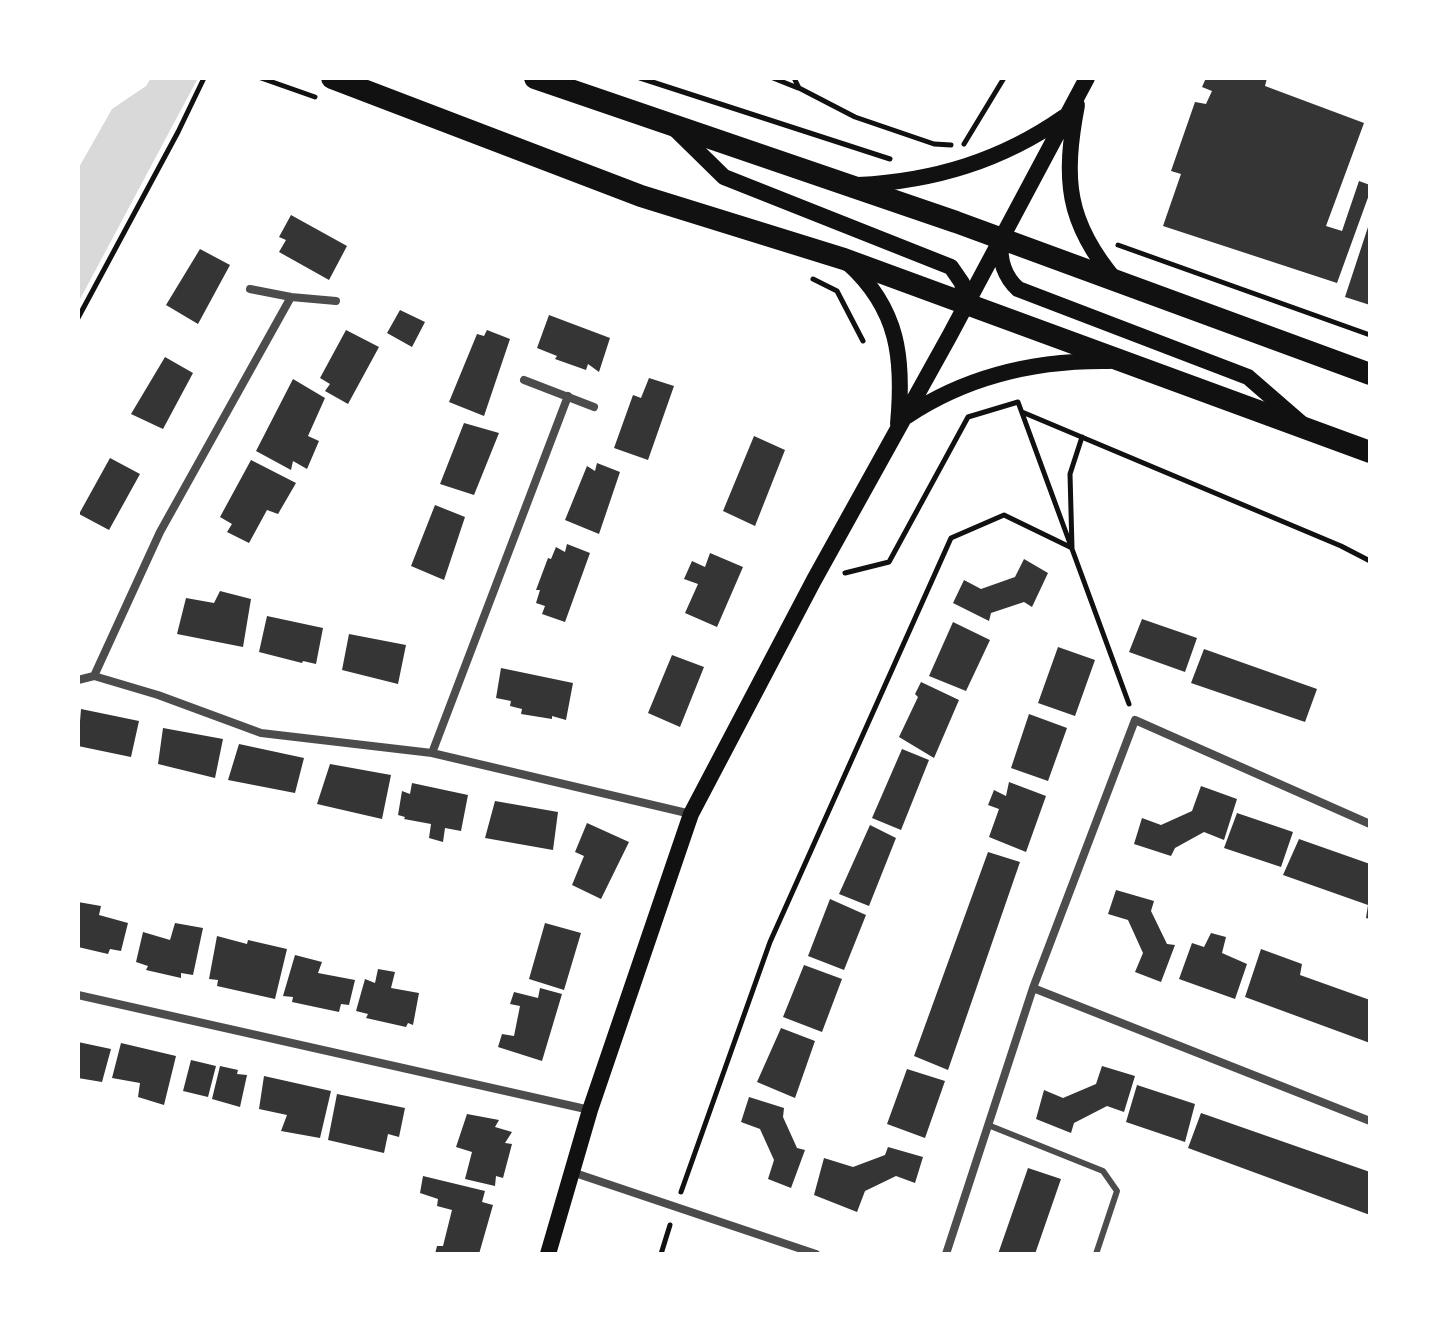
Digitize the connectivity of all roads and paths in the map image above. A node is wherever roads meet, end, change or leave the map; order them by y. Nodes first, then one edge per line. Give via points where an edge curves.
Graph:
1 (204, 78) edge
2 (261, 78) edge
3 (332, 78) edge
4 (535, 78) edge
5 (640, 78) edge
6 (773, 78) edge
7 (794, 78) edge
8 (1004, 78) edge
9 (1083, 85) edge
10 (288, 87) dead end
11 (799, 88) junction
12 (1068, 113) junction
13 (672, 126) junction
14 (963, 146) junction
15 (944, 154) dead end
16 (900, 160) dead end
17 (844, 186) junction
18 (1112, 234) dead end
19 (1001, 240) junction
20 (844, 259) junction
21 (1117, 283) junction
22 (250, 289) dead end
23 (291, 297) junction
24 (336, 301) dead end
25 (966, 305) junction
26 (78, 318) edge
27 (1370, 335) edge
28 (1122, 362) junction
29 (1370, 374) edge
30 (524, 380) dead end
31 (568, 396) junction
32 (594, 407) dead end
33 (1022, 412) junction
34 (900, 424) junction
35 (1308, 430) junction
36 (1082, 437) junction
37 (1370, 452) edge
38 (1072, 548) junction
39 (1370, 561) edge
40 (814, 580) junction
41 (94, 676) junction
42 (78, 680) edge
43 (1135, 720) junction
44 (432, 753) junction
45 (691, 814) junction
46 (1370, 824) edge
47 (1033, 988) junction
48 (78, 995) edge
49 (590, 1110) junction
50 (1370, 1121) edge
51 (988, 1125) junction
52 (572, 1171) junction
53 (676, 1207) junction
54 (548, 1254) edge
55 (661, 1254) edge
56 (816, 1254) edge
57 (946, 1254) edge
58 (1096, 1254) edge

1 - 26 path
2 - 10 path
3 - 20 highway via 641,196
4 - 13 highway
5 - 16 path
6 - 11 path
7 - 11 path
8 - 14 path
9 - 12 main road
9 - 21 main road via 1071,151 1072,204 1088,243
11 - 14 path via 897,133
12 - 17 main road via 1022,144 951,172
12 - 19 main road
13 - 17 highway
13 - 25 main road via 724,177 951,267 962,283
14 - 15 path
17 - 19 highway
18 - 27 path via 1118,247
19 - 21 highway
19 - 25 main road
19 - 35 main road via 1002,263 1018,289 1248,377
20 - 25 highway
20 - 34 main road via 875,292 897,340
21 - 29 highway
22 - 23 street
23 - 24 street
23 - 41 street via 160,532
25 - 28 highway
25 - 34 main road
28 - 34 main road via 1066,362 1009,371 959,388
28 - 35 highway
30 - 31 street
31 - 32 street
31 - 44 street
33 - 36 path
33 - 38 path
33 - 40 path via 1018,402 968,417 889,562
34 - 40 main road
35 - 37 highway
36 - 38 path via 1070,474
36 - 39 path
38 - 43 path
38 - 53 path via 1004,515 951,538 770,942
40 - 45 main road
41 - 42 street
41 - 44 street via 261,733
43 - 46 street
43 - 47 street
44 - 45 street
45 - 49 main road
47 - 50 street
47 - 51 street
48 - 49 street
49 - 52 main road
51 - 57 street
51 - 58 lane via 1103,1171 1117,1191
52 - 53 street
52 - 54 main road
53 - 55 path
53 - 56 street

